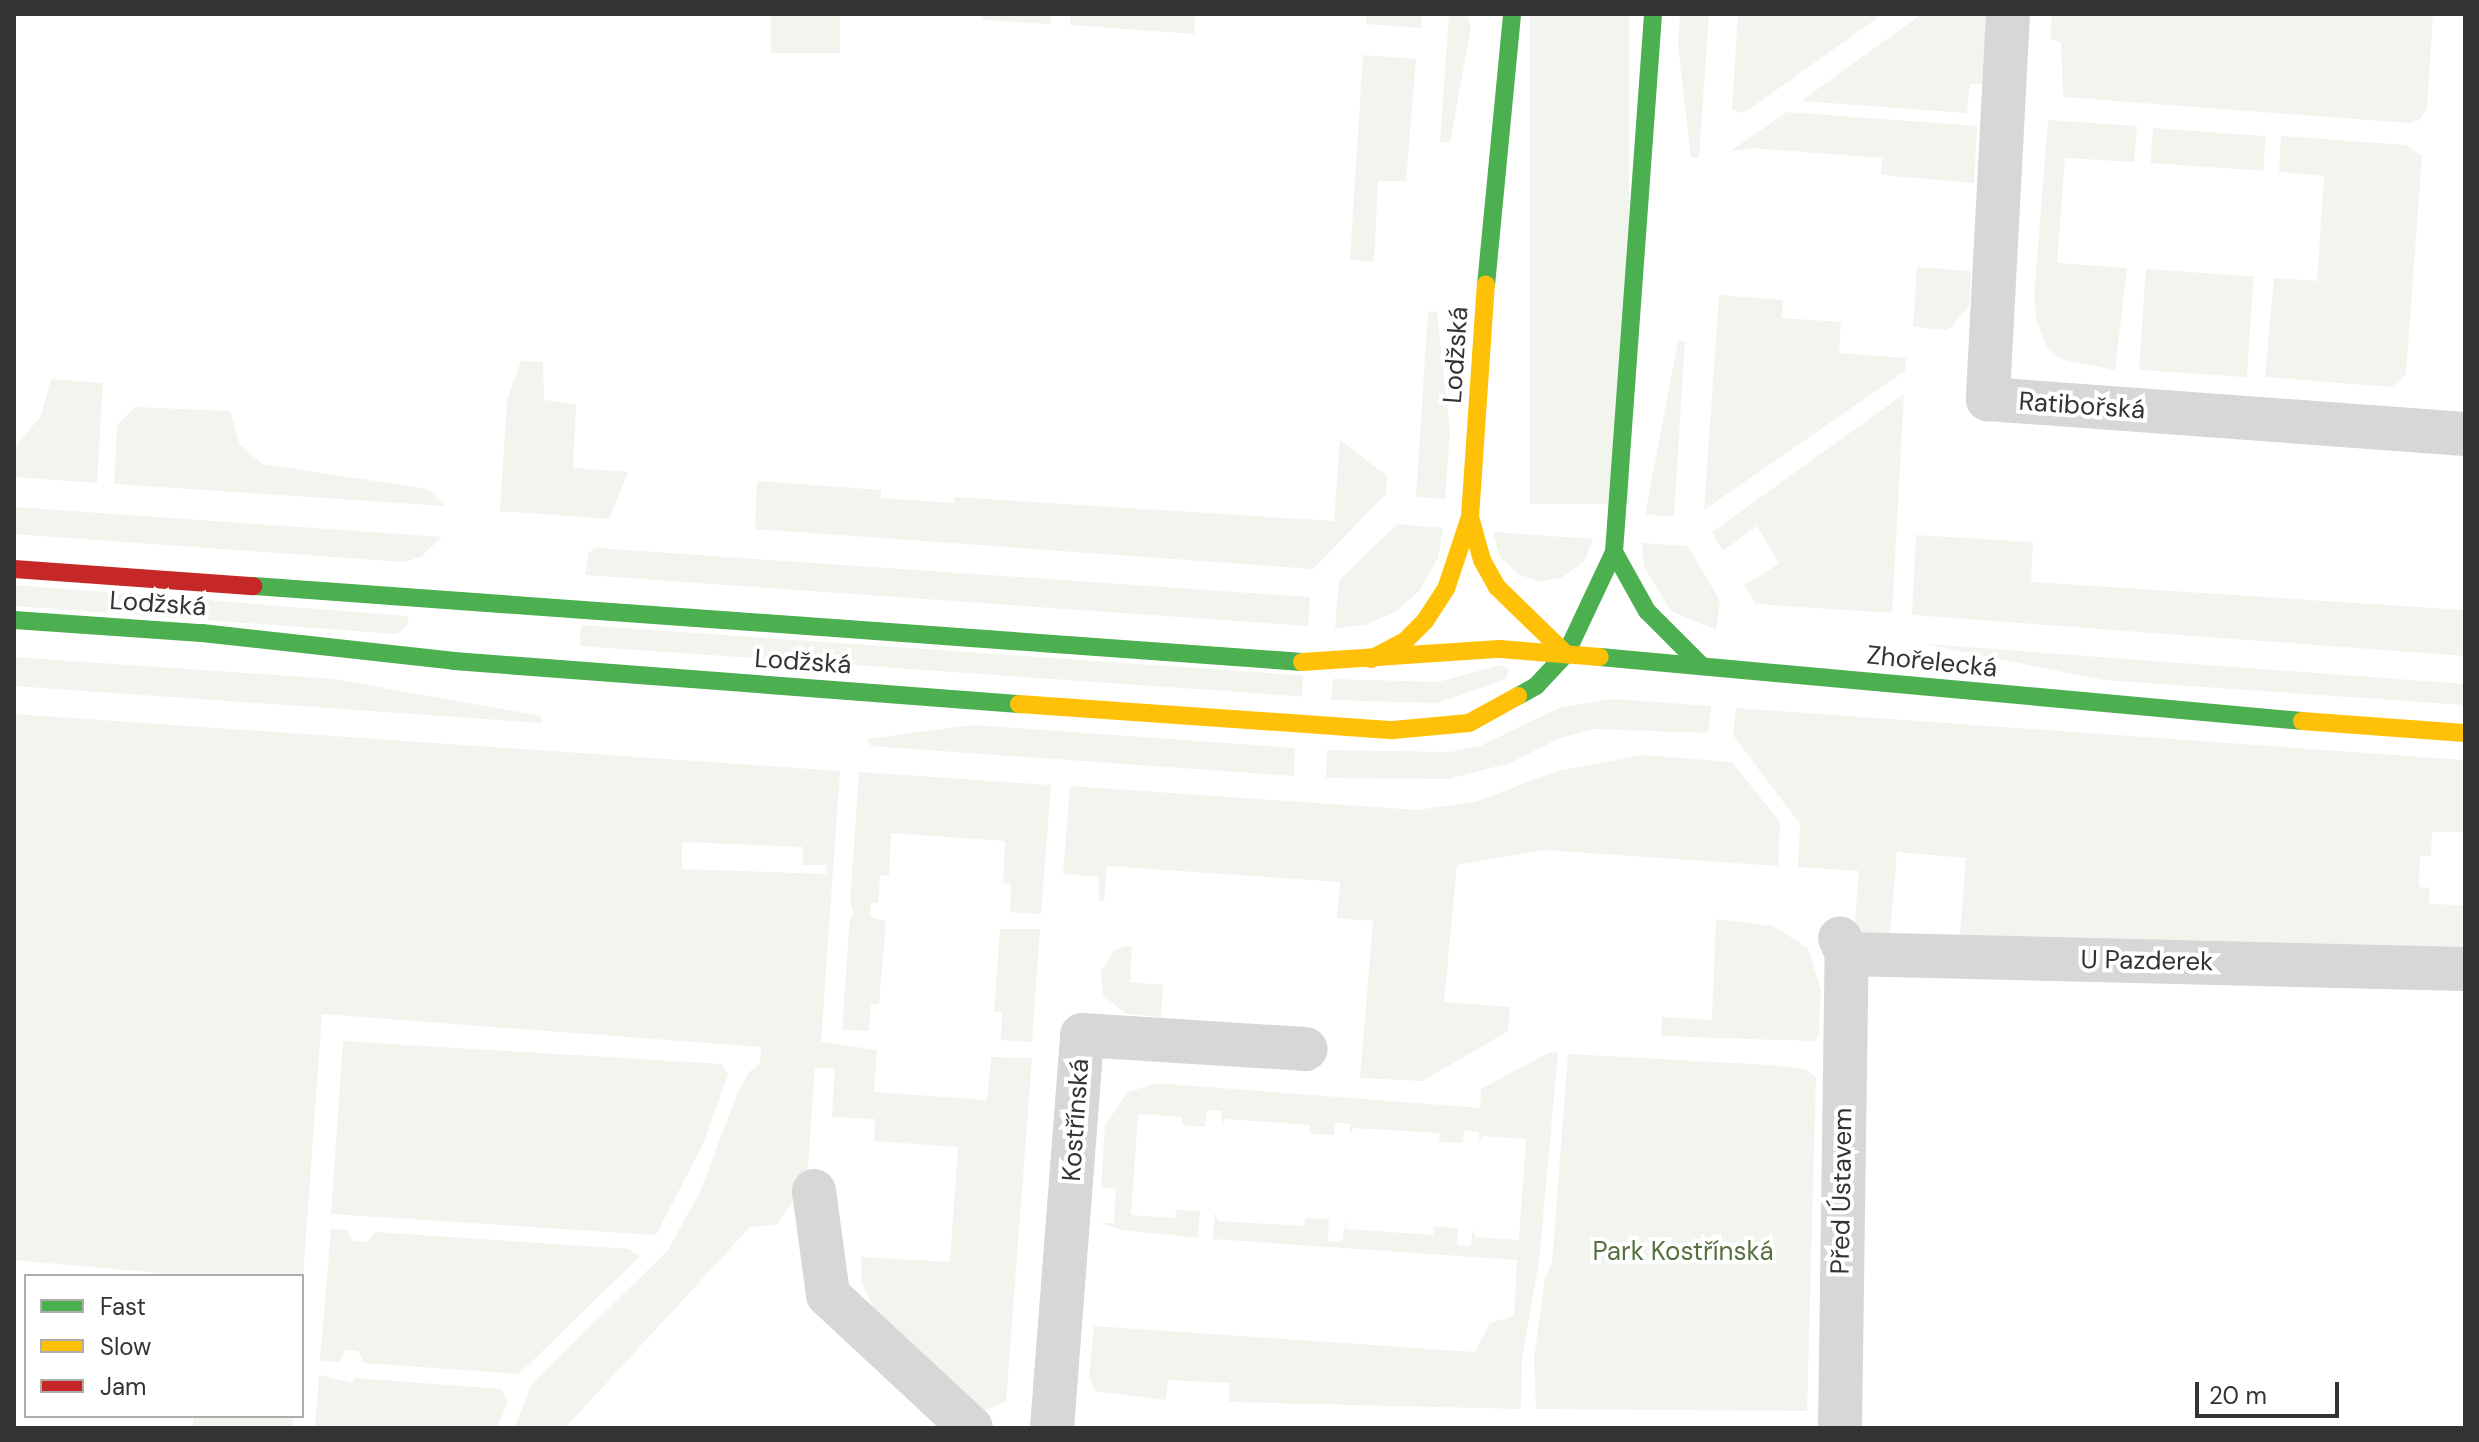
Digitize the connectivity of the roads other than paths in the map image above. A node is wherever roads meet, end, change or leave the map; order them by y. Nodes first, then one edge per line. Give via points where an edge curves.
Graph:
1 (1512, 14) edge
2 (1653, 14) edge
3 (2008, 14) edge
4 (2465, 434) edge
5 (1470, 517) junction
6 (1614, 552) junction
7 (14, 569) edge
8 (14, 620) edge
9 (1566, 654) junction
10 (1369, 661) junction
11 (1700, 664) junction
12 (2465, 733) edge
13 (1844, 946) joint
14 (2465, 969) edge
15 (1306, 1049) dead end
16 (814, 1191) dead end
17 (971, 1428) edge
18 (1052, 1428) edge
19 (1840, 1428) edge

1 - 5 street, Lodžská via 1493,177
2 - 6 street, Lodžská
3 - 4 street, Ratibořská via 1988,399
5 - 9 street via 1482,560 1497,587
5 - 10 street, Lodžská via 1446,589 1425,621 1405,641
6 - 9 street, Lodžská
6 - 11 street via 1647,611
7 - 10 street, Lodžská via 1302,662
8 - 9 street, Lodžská via 202,633 454,661 1393,730 1469,723 1536,686
9 - 10 street, Lodžská via 1500,649
9 - 11 street, Zhořelecká
11 - 12 street, Zhořelecká via 2096,706
13 - 14 street, U Pazderek
13 - 19 street, Před Ústavem
15 - 18 street, Kostřínská via 1082,1035
16 - 17 street via 828,1295

